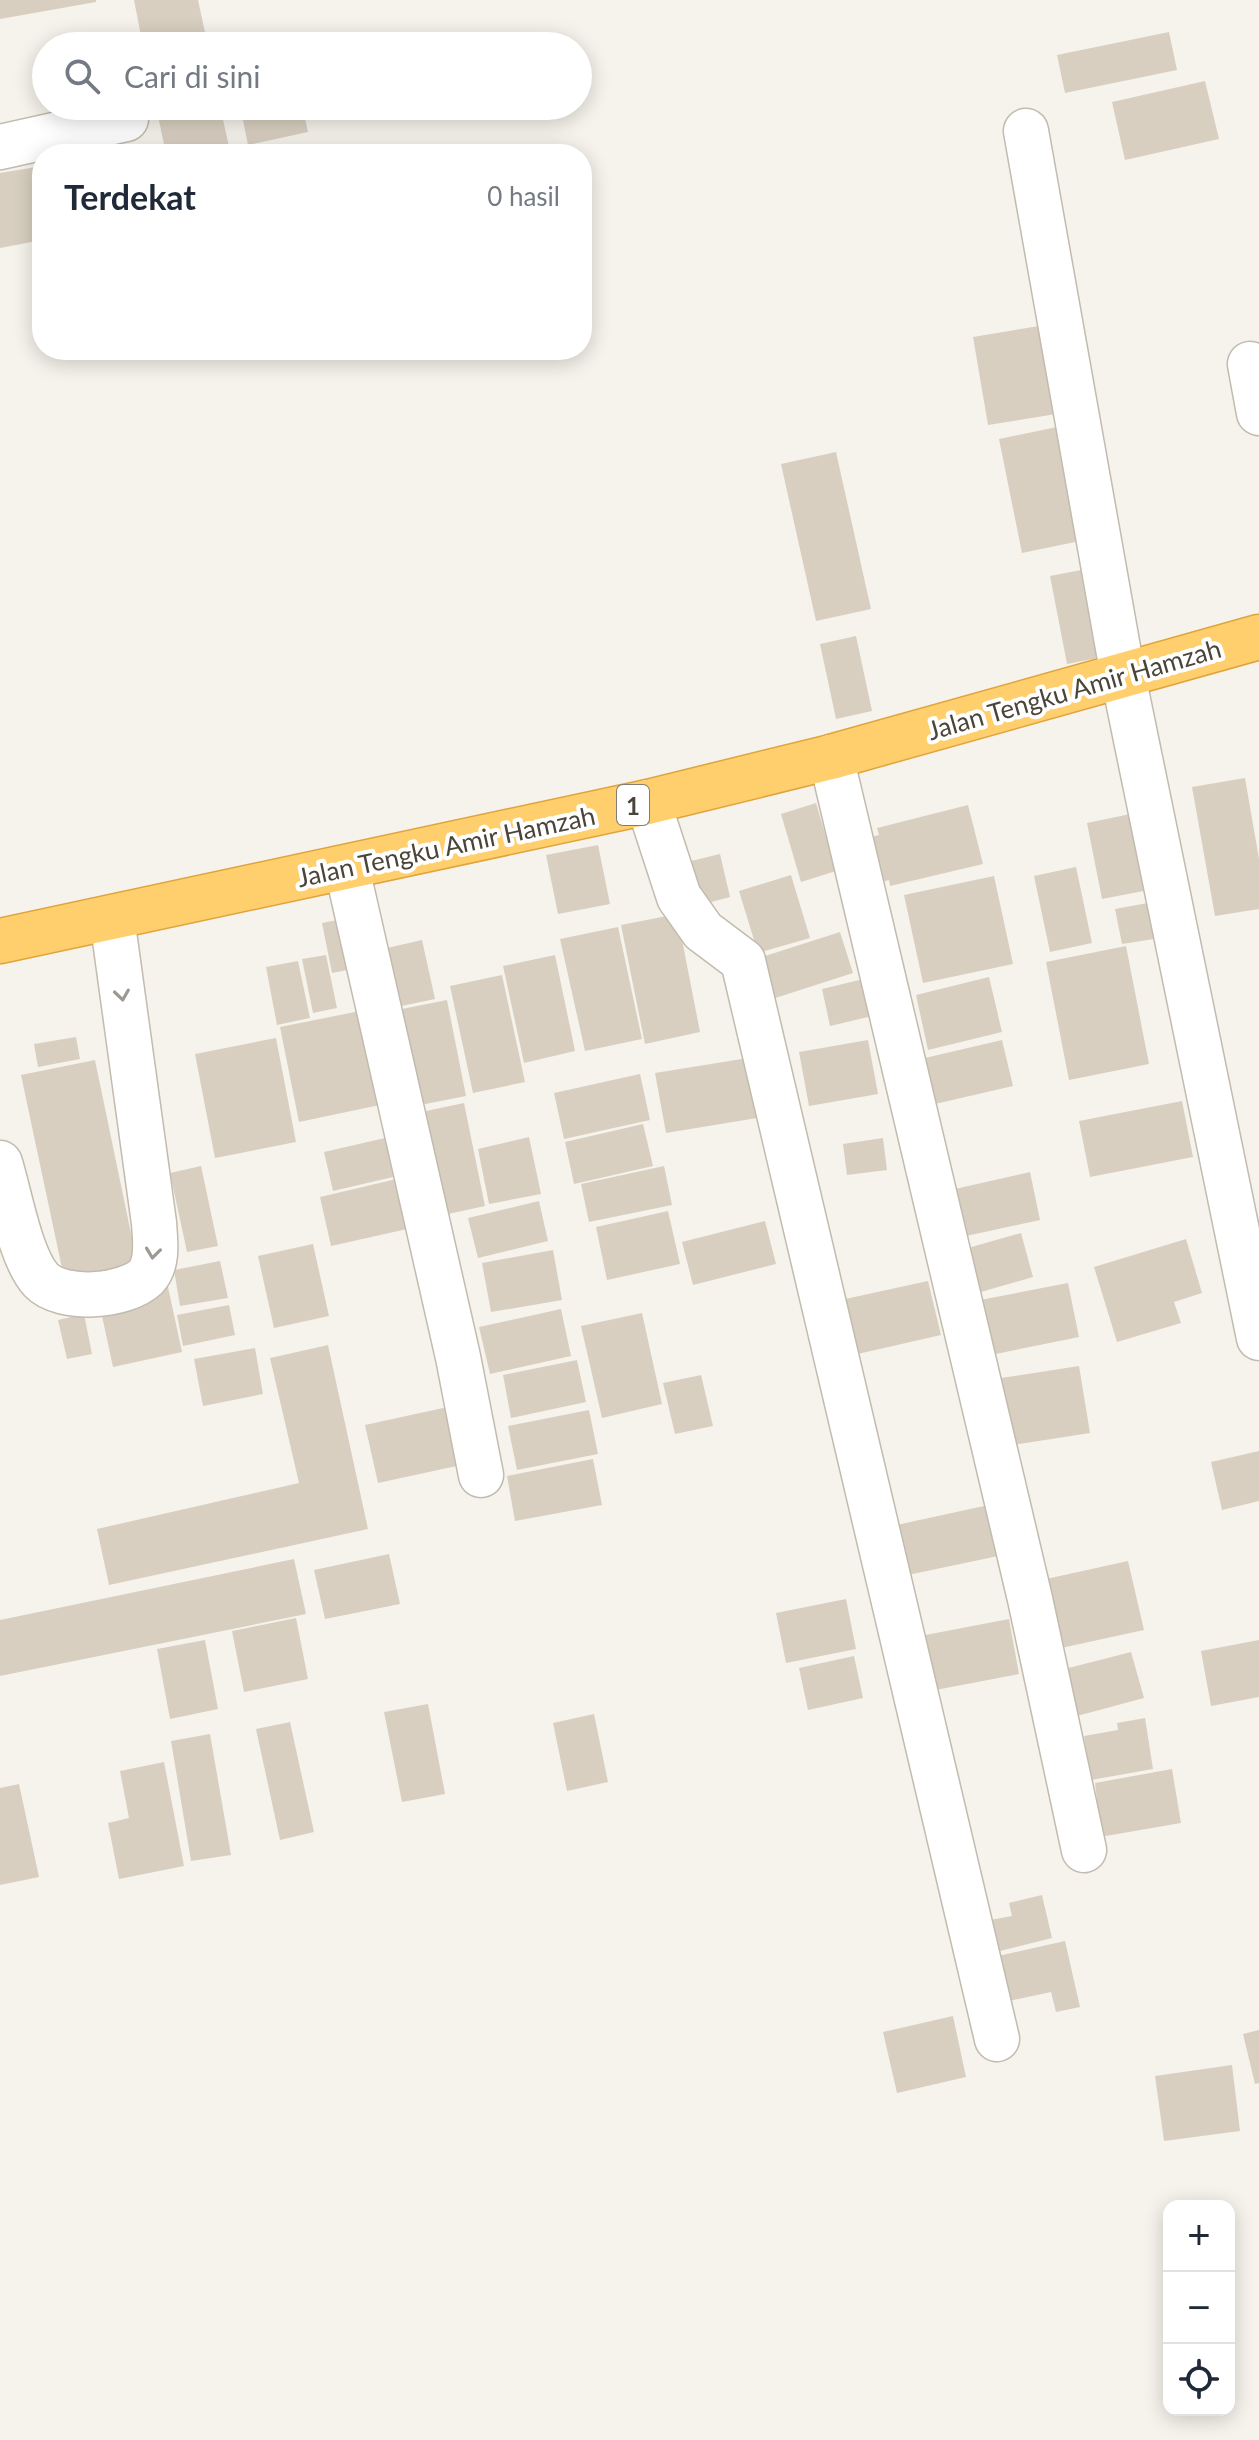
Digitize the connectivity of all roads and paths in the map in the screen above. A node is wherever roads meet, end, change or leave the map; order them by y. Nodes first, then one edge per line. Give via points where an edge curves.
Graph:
1 (122, 120) edge
2 (1026, 131) dead end
3 (0, 147) edge
4 (1250, 364) dead end
5 (1259, 413) edge
6 (1259, 637) edge
7 (1123, 676) junction
8 (831, 757) junction
9 (648, 802) junction
10 (347, 869) junction
11 (112, 918) junction
12 (0, 941) edge
13 (0, 1163) edge
14 (1259, 1338) edge
15 (481, 1475) dead end
16 (1084, 1850) dead end
17 (997, 2039) dead end

1 - 3 street
2 - 7 street
4 - 5 street
6 - 7 highway, Jalan Tengku Amir Hamzah / 1
7 - 8 highway, Jalan Tengku Amir Hamzah / 1
7 - 14 street
8 - 9 highway, Jalan Tengku Amir Hamzah / 1
8 - 16 street
9 - 10 highway, Jalan Tengku Amir Hamzah / 1
9 - 17 street via 679,897 703,931 743,961
10 - 11 highway, Jalan Tengku Amir Hamzah / 1
10 - 15 street
11 - 12 highway, Jalan Tengku Amir Hamzah / 1
11 -> 13 street via 154,1223 153,1264 145,1277 114,1291 79,1296 50,1288 32,1267

